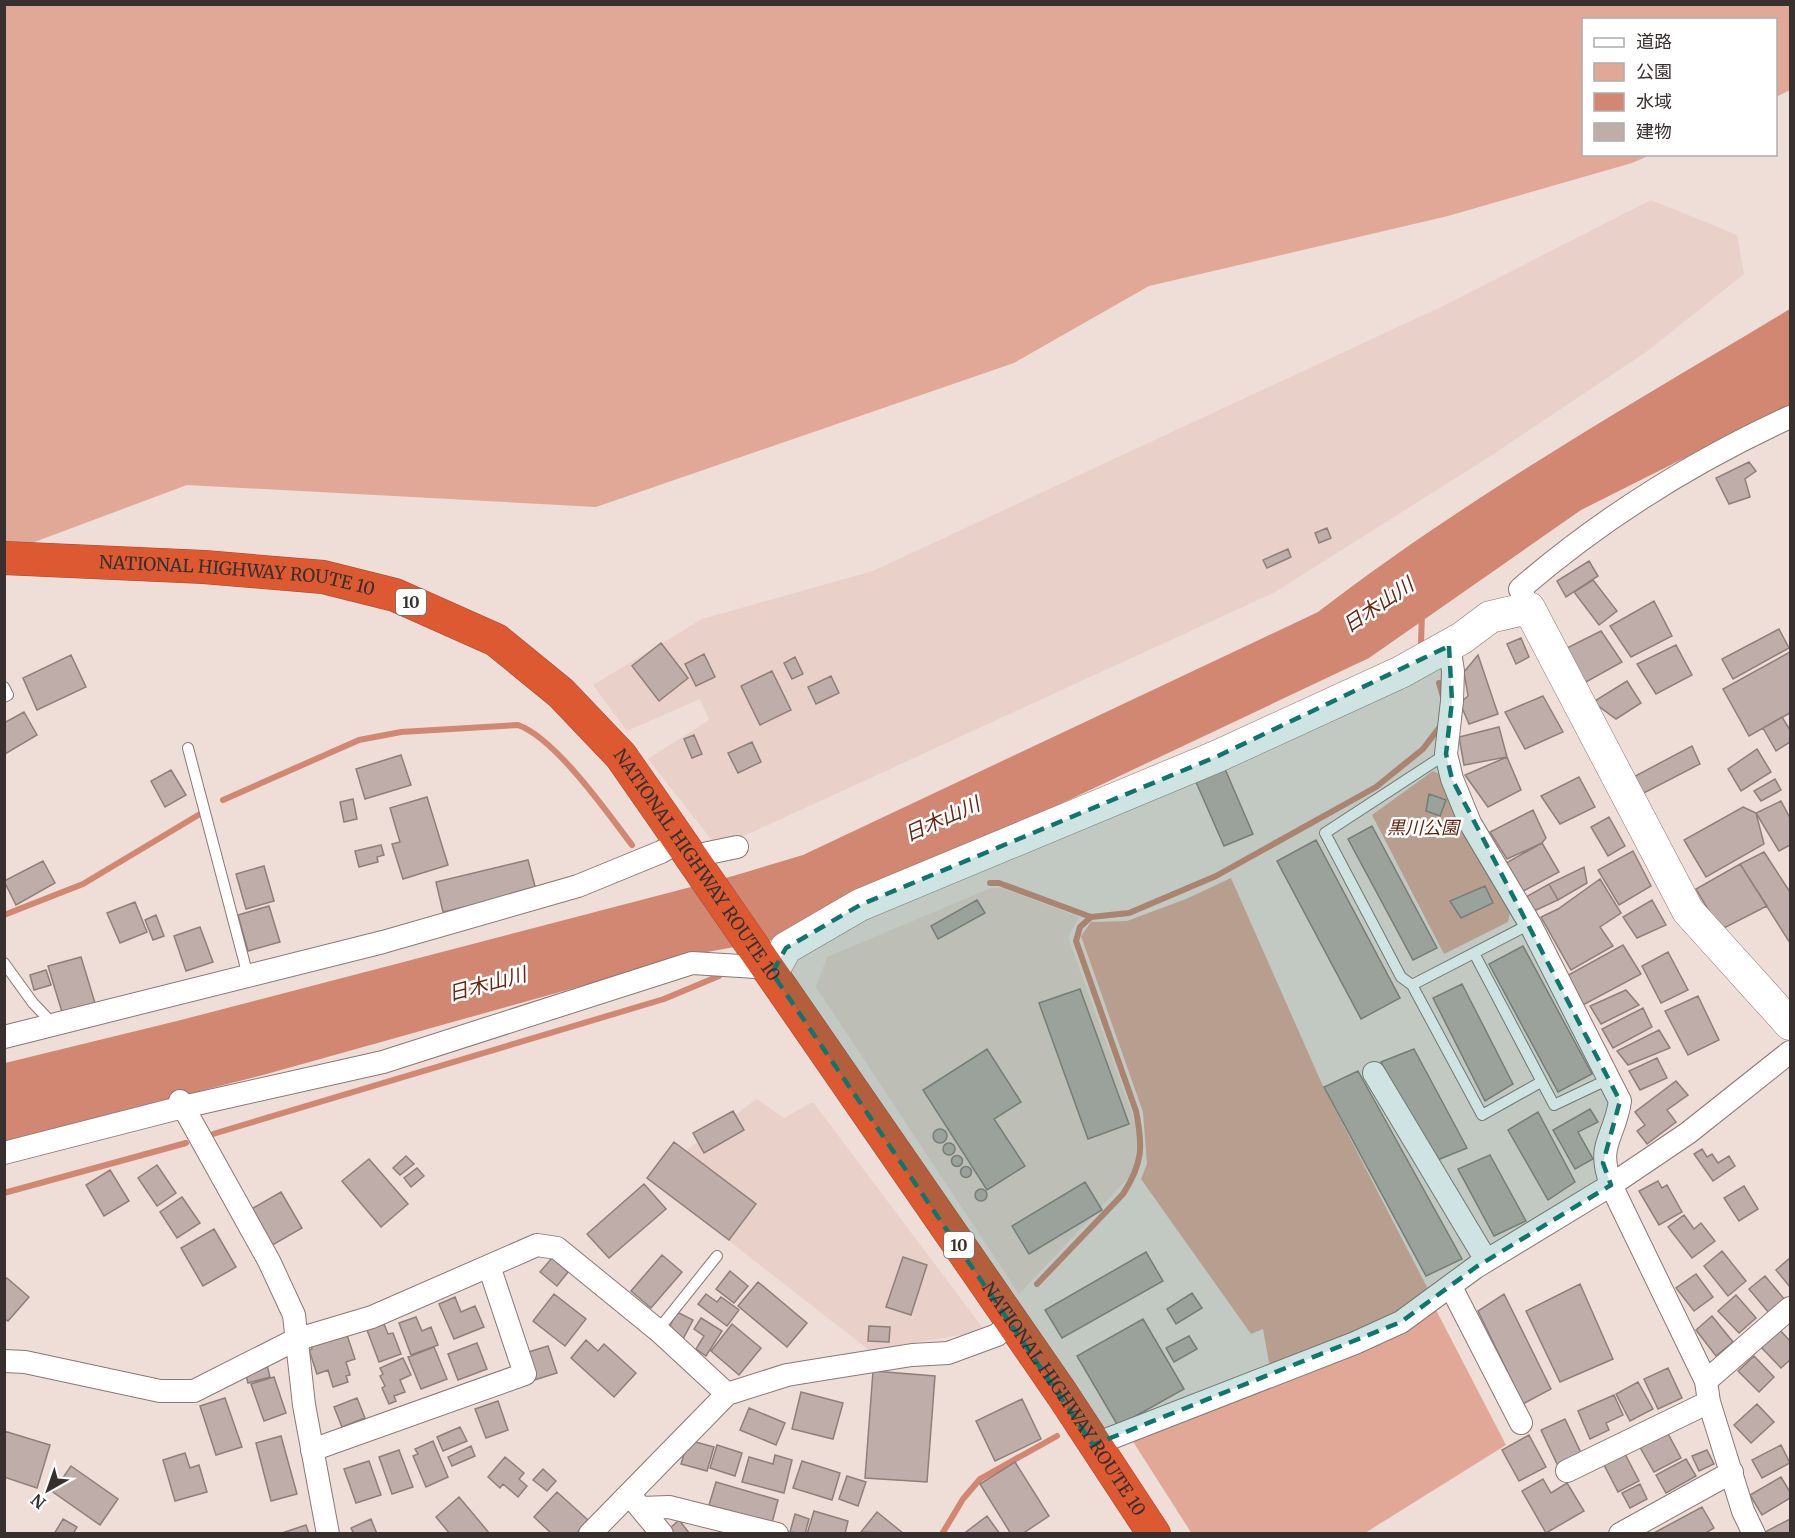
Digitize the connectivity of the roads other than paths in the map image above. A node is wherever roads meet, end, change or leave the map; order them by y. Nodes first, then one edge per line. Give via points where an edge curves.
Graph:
1 (1791, 417) edge
2 (4, 558) edge
3 (1529, 608) junction
4 (1449, 646) junction
5 (4, 687) edge
6 (4, 697) edge
7 (188, 748) dead end
8 (1446, 754) junction
9 (737, 847) dead end
10 (690, 859) junction
11 (1530, 924) junction
12 (1474, 953) junction
13 (4, 963) edge
14 (766, 966) junction
15 (248, 976) junction
16 (1412, 985) junction
17 (1791, 1024) edge
18 (54, 1025) junction
19 (4, 1037) edge
20 (1791, 1052) edge
21 (1374, 1073) dead end
22 (1609, 1079) junction
23 (1541, 1082) junction
24 (181, 1104) junction
25 (4, 1153) edge
26 (1611, 1185) junction
27 (717, 1256) dead end
28 (1486, 1260) junction
29 (489, 1266) junction
30 (1451, 1287) junction
31 (1791, 1308) edge
32 (1011, 1322) junction
33 (658, 1330) junction
34 (295, 1340) junction
35 (4, 1361) edge
36 (1708, 1391) junction
37 (727, 1394) junction
38 (1521, 1423) dead end
39 (1093, 1444) junction
40 (312, 1450) junction
41 (1568, 1471) dead end
42 (1732, 1472) junction
43 (635, 1501) junction
44 (1144, 1530) edge
45 (328, 1533) edge
46 (590, 1533) edge
47 (662, 1533) edge
48 (777, 1533) edge
49 (1620, 1533) edge
50 (1754, 1533) edge

1 - 3 street via 1674,479 1550,563 1520,589
2 - 10 highway, NATIONAL HIGHWAY ROUTE 10 / 10 via 323,577 394,595 496,640 561,693 621,756
3 - 4 street via 1490,617
3 - 17 street via 1688,911
4 - 8 street via 1453,671
4 - 14 street via 1218,756 860,905 786,948
5 - 6 lane via 8,694
7 - 15 lane
8 - 11 street via 1470,823
8 - 16 lane via 1325,832 1401,977
9 - 10 street
10 - 14 highway, NATIONAL HIGHWAY ROUTE 10 / 10
10 - 15 street via 662,852 578,886
11 - 12 lane
11 - 22 street
12 - 16 lane
12 - 23 lane
13 - 18 lane
14 - 24 street via 692,963 383,1062
14 - 32 highway, NATIONAL HIGHWAY ROUTE 10 / 10
15 - 18 street
16 - 23 lane via 1482,1115
18 - 19 street
20 - 26 street via 1688,1133
21 - 28 street
22 - 23 lane via 1554,1105
22 - 26 street via 1620,1101 1603,1163
24 - 25 street
24 - 34 street via 269,1261 294,1315
26 - 28 street
26 - 36 street
27 - 33 lane
28 - 30 street
29 - 33 street via 537,1245 557,1248
29 - 34 street via 372,1317
29 - 40 street via 525,1374
30 - 38 street
30 - 39 street via 1401,1322 1355,1343
31 - 36 street
32 - 37 street via 997,1335 948,1353 912,1354 787,1375
32 - 39 highway, NATIONAL HIGHWAY ROUTE 10 / 10
33 - 37 street
34 - 35 street via 194,1391 160,1391
34 - 40 street
36 - 41 street
36 - 42 street
37 - 43 street
39 - 44 highway, NATIONAL HIGHWAY ROUTE 10 / 10
40 - 45 street
42 - 49 street
42 - 50 street
43 - 46 street
43 - 47 street
43 - 48 street

